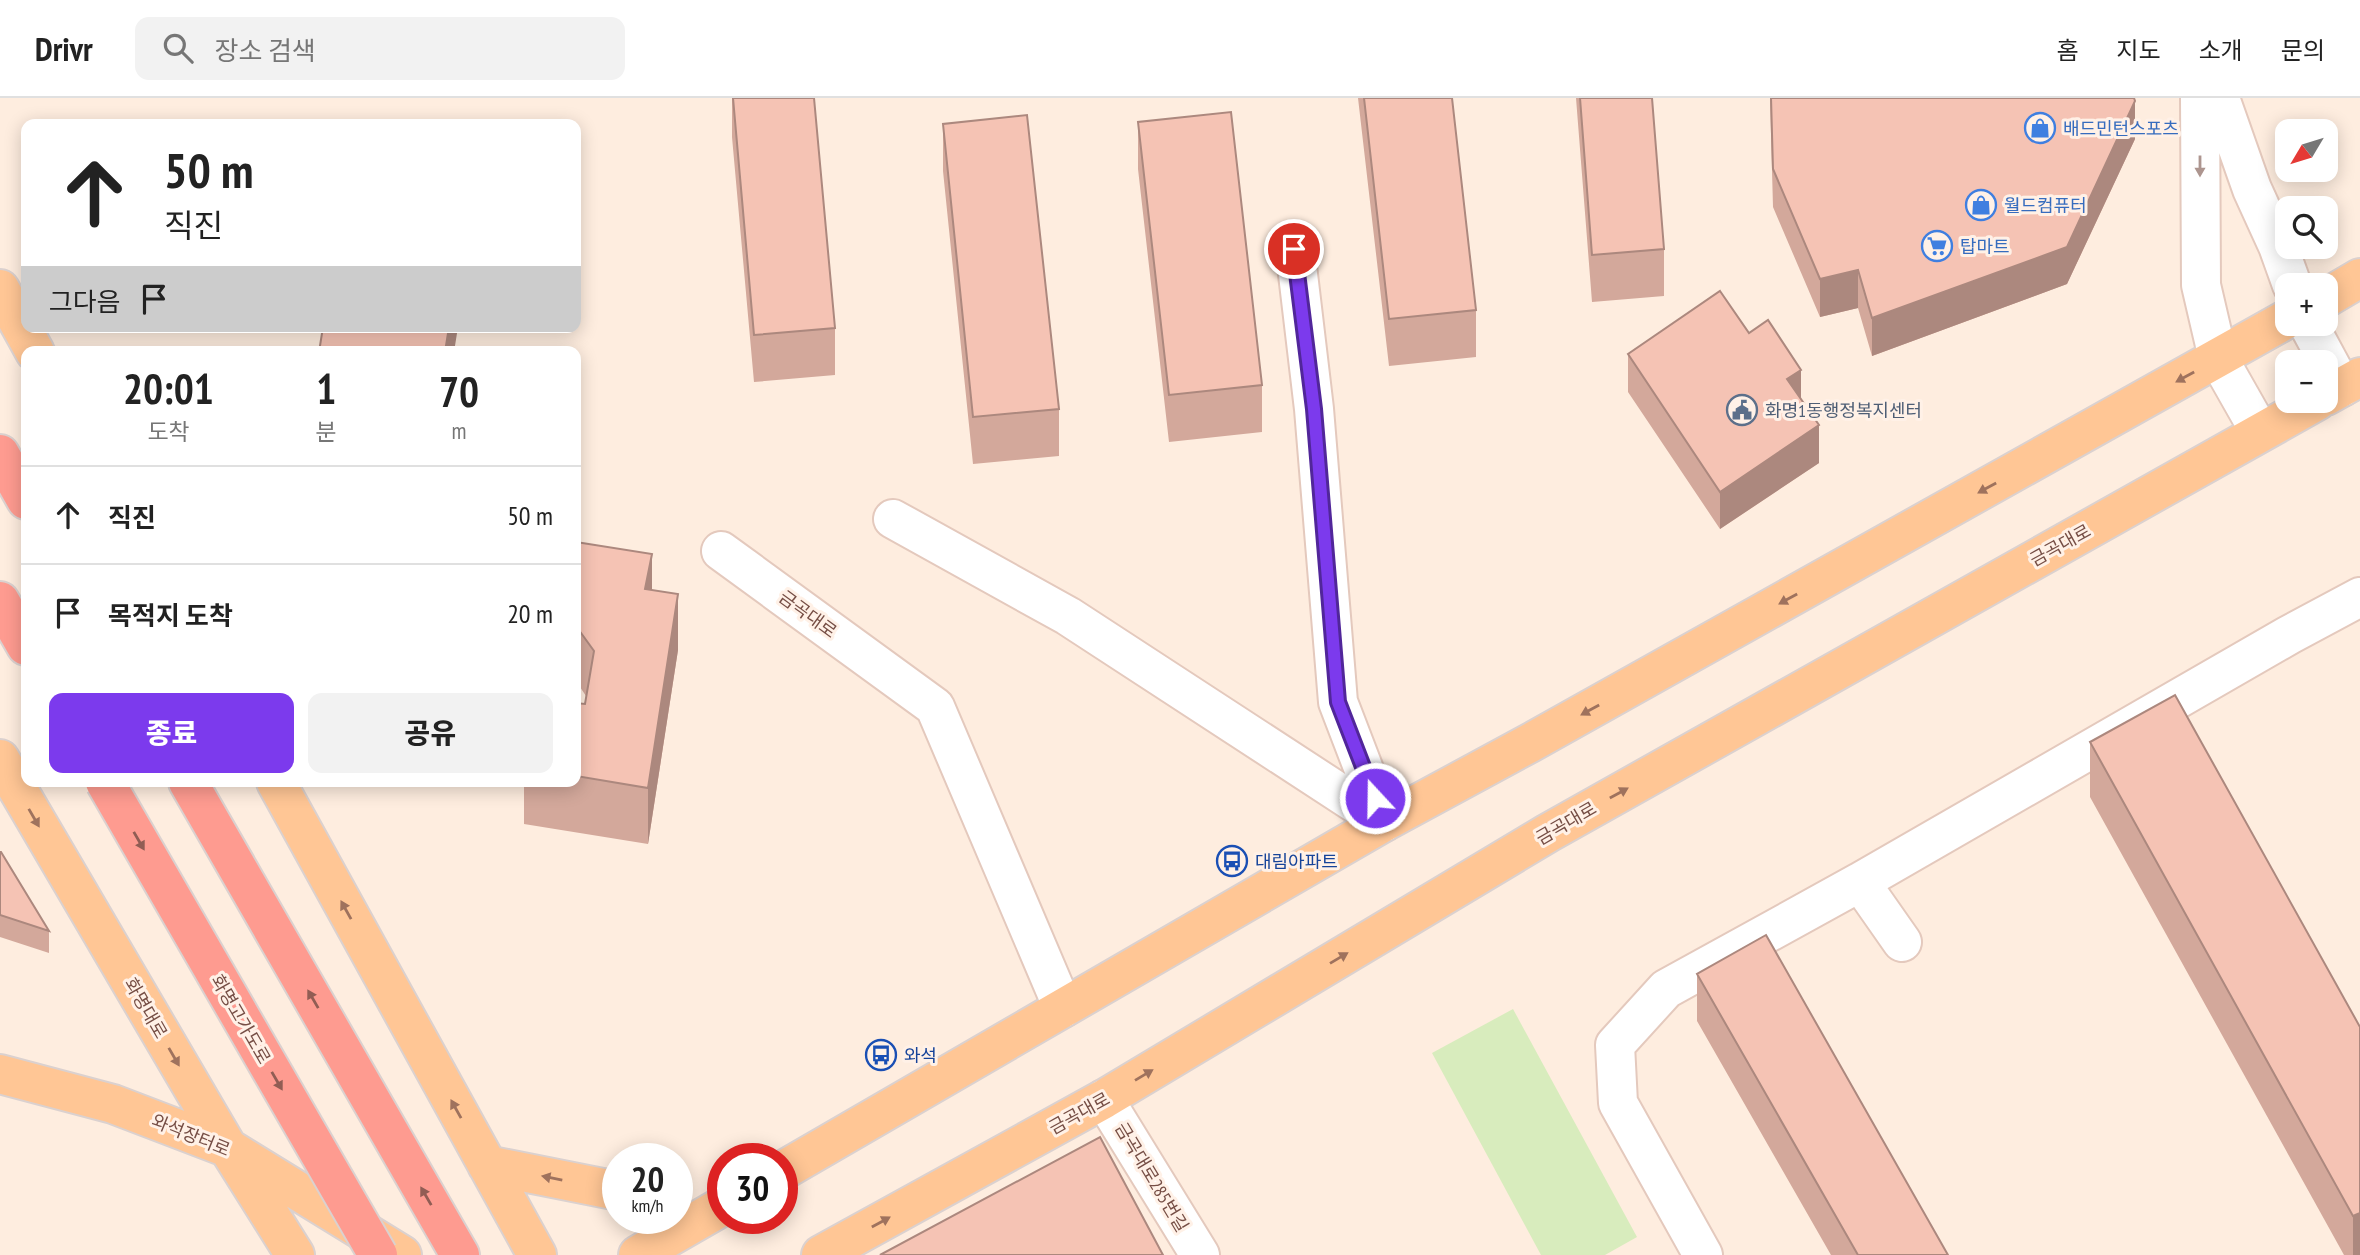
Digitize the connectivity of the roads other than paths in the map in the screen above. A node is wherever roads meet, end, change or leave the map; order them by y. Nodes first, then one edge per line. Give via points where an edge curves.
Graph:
1 (2200, 98) edge
2 (2220, 98) edge
3 (1294, 249) dead end
4 (2288, 273) edge
5 (2360, 278) edge
6 (0, 289) edge
7 (2338, 291) edge
8 (2275, 326) edge
9 (21, 327) edge
10 (2218, 358) junction
11 (2294, 413) edge
12 (2260, 432) junction
13 (0, 454) edge
14 (21, 491) edge
15 (892, 519) dead end
16 (721, 551) dead end
17 (2360, 597) edge
18 (0, 601) edge
19 (21, 637) edge
20 (0, 759) edge
21 (108, 787) edge
22 (191, 787) edge
23 (279, 787) edge
24 (1384, 822) junction
25 (1860, 881) junction
26 (1902, 942) dead end
27 (1063, 1008) junction
28 (0, 1074) edge
29 (1104, 1099) junction
30 (228, 1148) junction
31 (798, 1162) edge
32 (487, 1165) junction
33 (602, 1188) edge
34 (270, 1215) junction
35 (707, 1215) edge
36 (271, 1255) edge
37 (295, 1255) edge
38 (378, 1255) edge
39 (402, 1255) edge
40 (460, 1255) edge
41 (537, 1255) edge
42 (638, 1255) edge
43 (821, 1255) edge
44 (1200, 1255) edge
45 (1703, 1255) edge

1 -> 10 street via 2201,285
2 - 4 street
3 - 24 street via 1314,409 1338,702
5 - 7 main road
6 - 9 main road
8 - 10 main road
10 - 12 street
10 -> 24 main road
11 - 12 main road, 금곡대로
29 -> 12 main road, 금곡대로 via 1548,833
13 - 14 highway
15 - 24 street via 1068,616
16 - 27 street, 금곡대로 via 935,707
17 - 25 street
18 - 19 highway
20 -> 30 main road, 화명대로
21 -> 38 highway, 화명고가도로, bridge
40 -> 22 highway
32 -> 23 main road
24 - 27 main road
25 - 26 street
25 - 45 street via 1666,989 1615,1045 1618,1103
27 - 31 main road
28 - 30 main road, 와석장터로 via 113,1104
43 -> 29 main road, 금곡대로
29 - 44 street, 금곡대로285번길
30 - 34 main road, 화명대로
30 - 39 main road, 와석장터로
33 -> 32 main road
32 - 41 main road
34 - 36 main road
34 - 37 main road, 화명대로
35 - 42 main road

